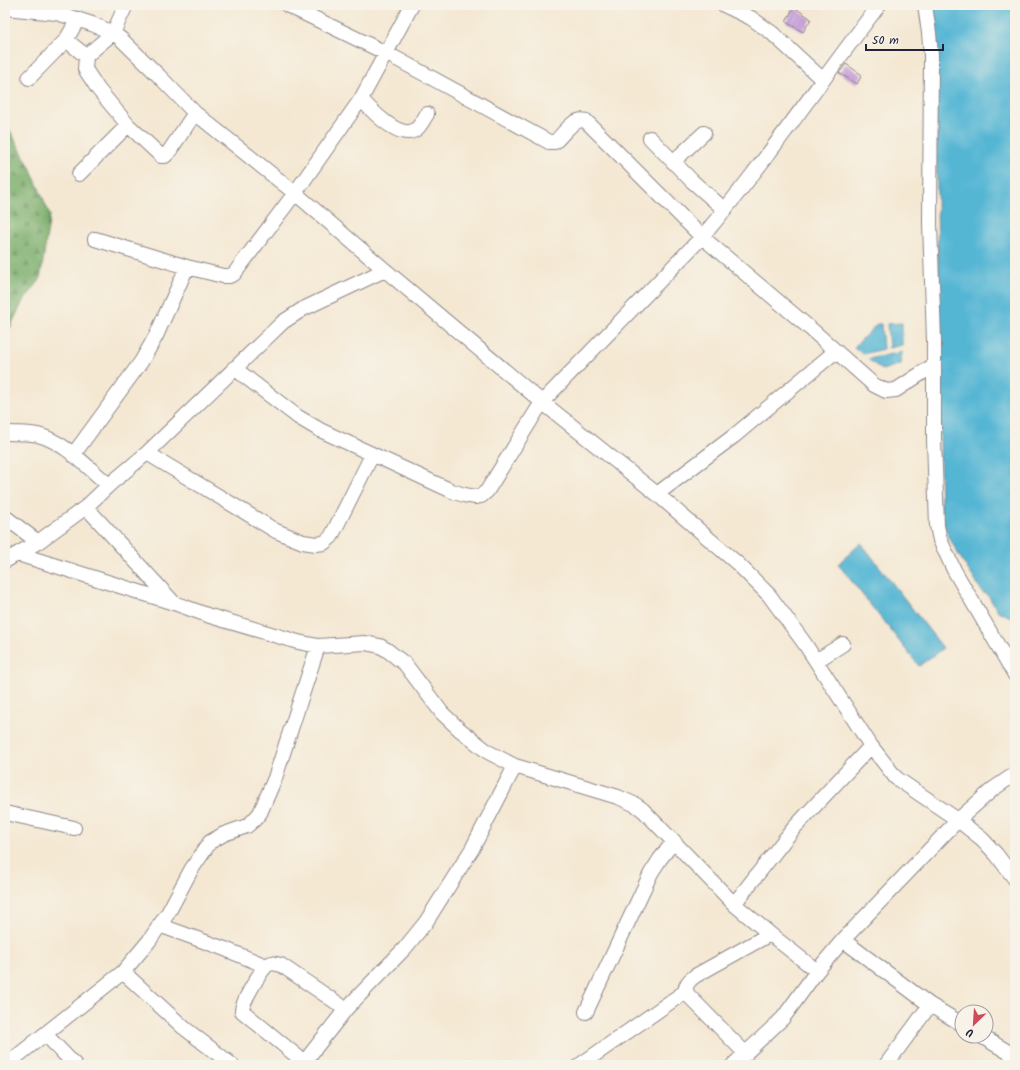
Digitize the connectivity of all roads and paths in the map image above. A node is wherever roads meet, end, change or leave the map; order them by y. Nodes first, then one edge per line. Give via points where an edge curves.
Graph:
1 (126, 5) edge
2 (287, 5) edge
3 (412, 5) edge
4 (724, 5) edge
5 (879, 5) edge
6 (925, 5) edge
7 (5, 8) edge
8 (59, 9) edge
9 (78, 19) junction
10 (112, 33) junction
11 (66, 40) junction
12 (386, 52) junction
13 (86, 56) junction
14 (29, 78) dead end
15 (823, 80) junction
16 (361, 99) junction
17 (195, 113) junction
18 (427, 114) dead end
19 (128, 125) junction
20 (704, 133) dead end
21 (650, 138) dead end
22 (673, 162) junction
23 (79, 174) dead end
24 (295, 193) junction
25 (725, 210) junction
26 (702, 237) junction
27 (96, 239) dead end
28 (187, 267) junction
29 (385, 270) junction
30 (836, 351) junction
31 (934, 365) junction
32 (234, 368) junction
33 (542, 402) junction
34 (7, 433) dead end
35 (147, 453) junction
36 (73, 455) junction
37 (372, 455) junction
38 (109, 485) junction
39 (657, 494) junction
40 (86, 507) junction
41 (5, 516) edge
42 (38, 542) junction
43 (18, 554) junction
44 (5, 560) edge
45 (174, 602) junction
46 (843, 644) dead end
47 (318, 646) junction
48 (816, 661) junction
49 (1015, 675) edge
50 (871, 746) junction
51 (515, 766) junction
52 (1015, 774) edge
53 (5, 813) edge
54 (958, 820) junction
55 (74, 828) dead end
56 (674, 841) junction
57 (1015, 879) edge
58 (734, 904) junction
59 (159, 925) junction
60 (770, 934) junction
61 (843, 940) junction
62 (266, 966) junction
63 (817, 971) junction
64 (123, 972) junction
65 (686, 991) junction
66 (930, 1005) junction
67 (346, 1009) junction
68 (586, 1012) dead end
69 (954, 1019) edge
70 (45, 1034) junction
71 (994, 1044) edge
72 (746, 1054) junction
73 (1015, 1056) edge
74 (6, 1064) edge
75 (303, 1064) edge
76 (75, 1065) edge
77 (232, 1065) edge
78 (580, 1065) edge
79 (733, 1065) edge
80 (886, 1065) edge

1 - 10 street
2 - 12 street
3 - 12 street
4 - 15 street via 751,18 772,33
5 - 15 street
6 - 31 street via 931,55 930,224
7 - 8 street
8 - 9 street
9 - 10 street
9 - 11 street
10 - 13 street
10 - 17 street
11 - 13 street
11 - 14 street
12 - 16 street
12 - 26 street via 549,142 555,142 576,121 585,120
13 - 19 street via 85,66 89,78
15 - 25 street
16 - 18 street via 380,118 406,132 417,129
16 - 24 street
17 - 19 street via 163,157
17 - 24 street
19 - 23 street
20 - 22 street
21 - 22 street
22 - 25 street
24 - 28 street via 234,274 223,276
24 - 29 street
25 - 26 street
26 - 30 street
26 - 33 street
27 - 28 street
28 - 36 street via 156,336 141,362
29 - 32 street via 292,316 272,331
29 - 33 street
30 - 31 street via 866,379 886,391 899,388
30 - 39 street via 734,436
31 - 49 street via 934,479 938,534 954,570
32 - 35 street
32 - 37 street via 298,417
33 - 37 street via 494,482 487,492 480,496 452,491
33 - 39 street
34 - 36 street via 48,438
35 - 37 street via 276,531 303,542 316,544 324,543 331,537
35 - 38 street
36 - 38 street
38 - 40 street
39 - 48 street via 738,564 769,595
40 - 42 street
40 - 45 street
41 - 42 street
42 - 43 street
43 - 44 street
43 - 45 street
45 - 47 street via 210,616
46 - 48 street
47 - 51 street via 365,643 387,650 405,664 442,713 459,729 488,752
47 - 59 street via 263,807 247,826 210,842 194,864
48 - 50 street
50 - 54 street via 896,778
50 - 58 street via 794,828
51 - 56 street via 628,801 643,810
51 - 67 street via 472,849 426,922 405,948
52 - 54 street
53 - 55 street
54 - 57 street via 982,839
54 - 61 street
56 - 58 street
56 - 68 street via 651,873
58 - 60 street
59 - 62 street
59 - 64 street
60 - 63 street
60 - 65 street via 693,977 687,984
61 - 63 street
61 - 66 street
62 - 67 street via 272,963 281,965
62 - 75 street via 241,1009 248,1018
63 - 72 street via 783,1018
64 - 70 street
64 - 77 street via 183,1027
65 - 72 street
65 - 78 street
66 - 69 street
66 - 80 street
67 - 75 street
70 - 74 street
70 - 76 street
71 - 73 street
72 - 79 street

